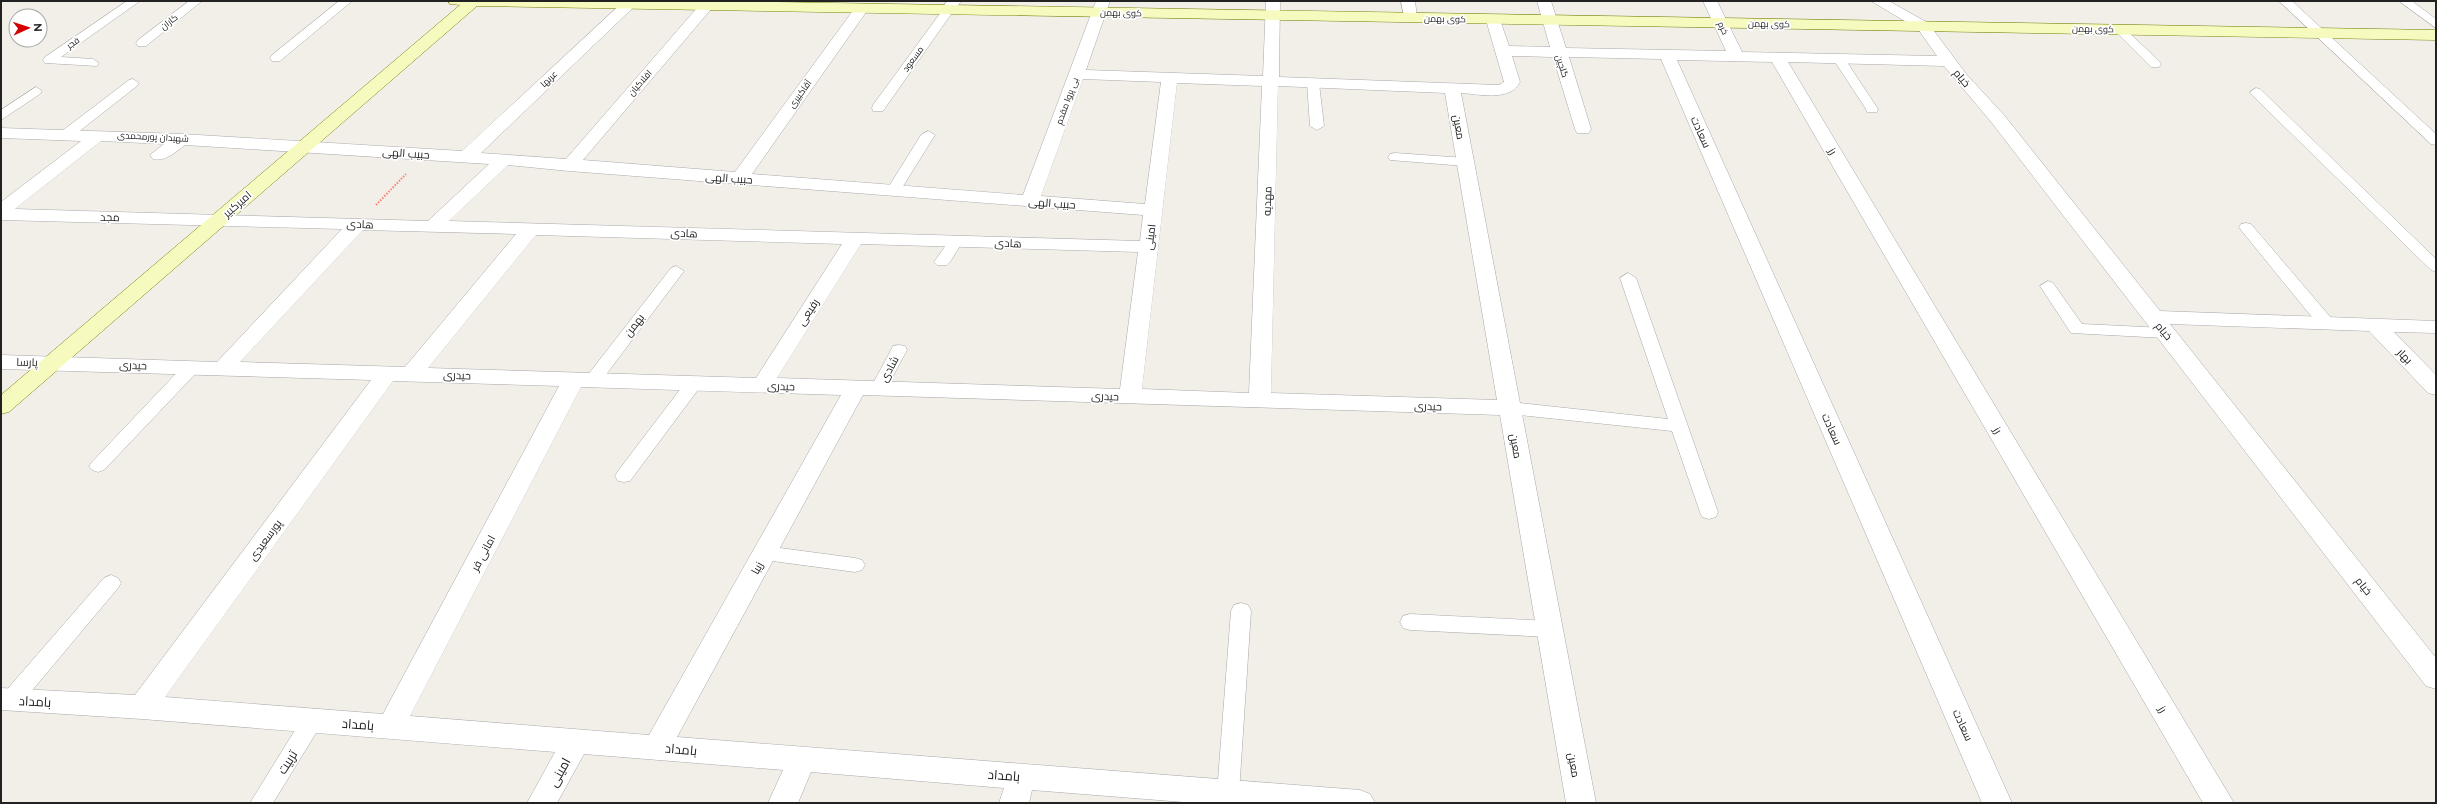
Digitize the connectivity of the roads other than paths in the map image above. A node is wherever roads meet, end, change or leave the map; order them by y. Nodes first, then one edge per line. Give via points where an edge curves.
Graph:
1 (134, 1) edge
2 (196, 1) edge
3 (346, 1) edge
4 (455, 1) edge
5 (474, 1) edge
6 (1408, 1) edge
7 (1544, 1) edge
8 (1710, 1) edge
9 (1878, 1) edge
10 (2285, 1) edge
11 (2405, 1) edge
12 (577, 2) edge
13 (631, 3) edge
14 (709, 3) edge
15 (816, 4) edge
16 (951, 5) edge
17 (1100, 7) edge
18 (862, 8) junction
19 (1273, 8) edge
20 (1410, 18) junction
21 (1494, 20) junction
22 (1549, 20) junction
23 (1721, 23) junction
24 (1924, 26) junction
25 (2120, 30) junction
26 (2317, 33) junction
27 (2435, 33) edge
28 (142, 43) dead end
29 (1558, 51) junction
30 (1503, 52) junction
31 (1667, 54) junction
32 (1736, 56) junction
33 (276, 58) dead end
34 (1778, 58) junction
35 (1839, 59) junction
36 (1949, 61) junction
37 (93, 63) dead end
38 (2155, 64) dead end
39 (1077, 74) junction
40 (1170, 77) junction
41 (1270, 81) junction
42 (132, 83) dead end
43 (1313, 83) junction
44 (1452, 89) junction
45 (36, 90) dead end
46 (2256, 92) dead end
47 (878, 108) dead end
48 (1872, 109) dead end
49 (1, 116) edge
50 (1317, 126) dead end
51 (1583, 130) dead end
52 (1, 133) edge
53 (67, 134) junction
54 (99, 135) junction
55 (928, 135) dead end
56 (182, 139) junction
57 (2436, 141) edge
58 (305, 145) junction
59 (159, 155) dead end
60 (1395, 156) dead end
61 (465, 158) junction
62 (502, 161) junction
63 (1465, 162) junction
64 (569, 166) junction
65 (739, 179) junction
66 (893, 191) junction
67 (1030, 202) junction
68 (1153, 210) junction
69 (1, 212) edge
70 (219, 220) junction
71 (358, 224) junction
72 (433, 226) junction
73 (2246, 227) dead end
74 (531, 229) junction
75 (855, 238) junction
76 (956, 242) junction
77 (1149, 247) junction
78 (942, 262) dead end
79 (2436, 267) edge
80 (676, 271) dead end
81 (1628, 278) dead end
82 (2048, 286) dead end
83 (2152, 316) junction
84 (2326, 323) junction
85 (2374, 324) junction
86 (2436, 327) edge
87 (2165, 332) junction
88 (899, 350) dead end
89 (1, 362) edge
90 (52, 362) junction
91 (192, 367) junction
92 (223, 368) junction
93 (399, 373) junction
94 (584, 379) junction
95 (694, 383) junction
96 (762, 385) junction
97 (2436, 388) edge
98 (867, 389) junction
99 (1130, 397) junction
100 (1260, 401) junction
101 (1, 407) edge
102 (1510, 408) junction
103 (1678, 426) junction
104 (98, 466) dead end
105 (624, 476) dead end
106 (1709, 512) dead end
107 (765, 553) junction
108 (855, 566) dead end
109 (111, 583) dead end
110 (1242, 612) dead end
111 (1410, 622) dead end
112 (1550, 628) junction
113 (2436, 678) edge
114 (6, 700) edge
115 (142, 707) junction
116 (313, 720) junction
117 (391, 726) junction
118 (576, 741) junction
119 (658, 748) junction
120 (802, 759) junction
121 (1022, 776) junction
122 (1228, 793) junction
123 (1286, 800) edge
124 (261, 803) edge
125 (542, 803) edge
126 (783, 803) edge
127 (1014, 803) edge
128 (1360, 803) edge
129 (1581, 803) edge
130 (1997, 803) edge
131 (2219, 803) edge

1 - 37 lane, فجر via 49,60
2 - 28 lane, کاران
3 - 33 lane
4 - 5 street, کوی بهمن
5 - 12 street, کوی بهمن
5 - 58 street, امیرکبیر
6 - 20 street
7 - 22 street, گلچین
8 - 23 street, خرم
9 - 24 street, خیام
10 - 26 lane
11 - 27 lane
12 - 13 street, کوی بهمن
13 - 14 street, کوی بهمن
13 - 61 street, عربها
14 - 15 street, کوی بهمن
14 - 64 street, افلاکیان
15 - 18 street, کوی بهمن
16 - 17 street, کوی بهمن
16 - 18 street, کوی بهمن
16 - 47 lane, مسعود
17 - 19 street, کوی بهمن
17 - 39 street, بی پروا مقدم
18 - 65 street, آقاکبیری
19 - 20 street, کوی بهمن
19 - 41 street, مهدیه
20 - 21 street, کوی بهمن
21 - 22 street, کوی بهمن
21 - 30 street
22 - 23 street, کوی بهمن
22 - 29 street, گلچین
23 - 24 street, کوی بهمن
23 - 32 street, خرم
24 - 25 street, کوی بهمن
24 - 36 street, خیام
25 - 26 street, کوی بهمن
25 - 38 lane
26 - 27 street, کوی بهمن
26 - 57 lane
29 - 30 street
29 - 31 street
29 - 51 street, گلچین
30 - 44 street via 1512,82 1510,86 1491,91
31 - 32 street
31 - 130 street, سعادت
32 - 34 street
34 - 35 street
34 - 131 street, رز
35 - 36 street
35 - 48 lane
36 - 83 street, خیام via 2003,125
39 - 40 street
39 - 67 street, بی پروا مقدم
40 - 41 street
40 - 68 street, امینی
41 - 43 street
41 - 100 street, مهدیه
42 - 53 lane
43 - 44 street
43 - 50 lane
44 - 63 street, معین
45 - 49 lane
46 - 79 lane
52 - 53 street, شهیدان پورمحمدی
53 - 54 street, شهیدان پورمحمدی
54 - 56 street, شهیدان پورمحمدی
54 - 69 street
55 - 66 lane
56 - 58 street, شهیدان پورمحمدی
56 - 59 street
58 - 61 street, حبیب الهی
58 - 70 street, امیرکبیر
60 - 63 lane
61 - 62 street, حبیب الهی
62 - 64 street, حبیب الهی
62 - 72 street
63 - 102 street, معین
64 - 65 street, حبیب الهی
65 - 66 street, حبیب الهی
66 - 67 street, حبیب الهی
67 - 68 street, حبیب الهی
68 - 77 street, امینی
69 - 70 street, مجد
70 - 71 street, هادی
70 - 90 street, امیرکبیر
71 - 72 street, هادی
71 - 92 street
72 - 74 street, هادی
73 - 84 lane
74 - 75 street, هادی
74 - 93 street, پورسعیدی
75 - 76 street, هادی
75 - 96 street, رفیعی
76 - 77 street, هادی
76 - 78 lane
77 - 99 street, امینی
80 - 94 lane, بهمن
81 - 103 lane
82 - 87 lane via 2077,329
83 - 84 street
83 - 87 street, خیام
84 - 85 street
85 - 86 street
85 - 97 street, بهار
87 - 113 street, خیام
88 - 98 lane, شادی
89 - 90 street, پارسا
90 - 91 street, حیدری
90 - 101 street, امیرکبیر
91 - 92 street, حیدری
91 - 104 lane
92 - 93 street, حیدری
93 - 94 street, حیدری
93 - 115 street, پورسعیدی
94 - 95 street, حیدری
94 - 117 street, امانی فر
95 - 96 street, حیدری
95 - 105 lane
96 - 98 street, حیدری
98 - 99 street, حیدری
98 - 107 street, زیبا
99 - 100 street, حیدری
100 - 102 street, حیدری
102 - 103 lane
102 - 112 street, معین
103 - 106 lane
107 - 108 lane
107 - 119 street, زیبا
109 - 114 lane
110 - 122 lane
111 - 112 lane
112 - 129 street, معین
114 - 115 street, بامداد
115 - 116 street, بامداد
116 - 117 street, بامداد
116 - 124 lane, تربیت
117 - 118 street, بامداد
118 - 119 street, بامداد
118 - 125 street, امینی
119 - 120 street, بامداد
120 - 121 street, بامداد
120 - 126 street
121 - 122 street, بامداد
121 - 127 street
122 - 123 street, بامداد
123 - 128 street, بامداد

